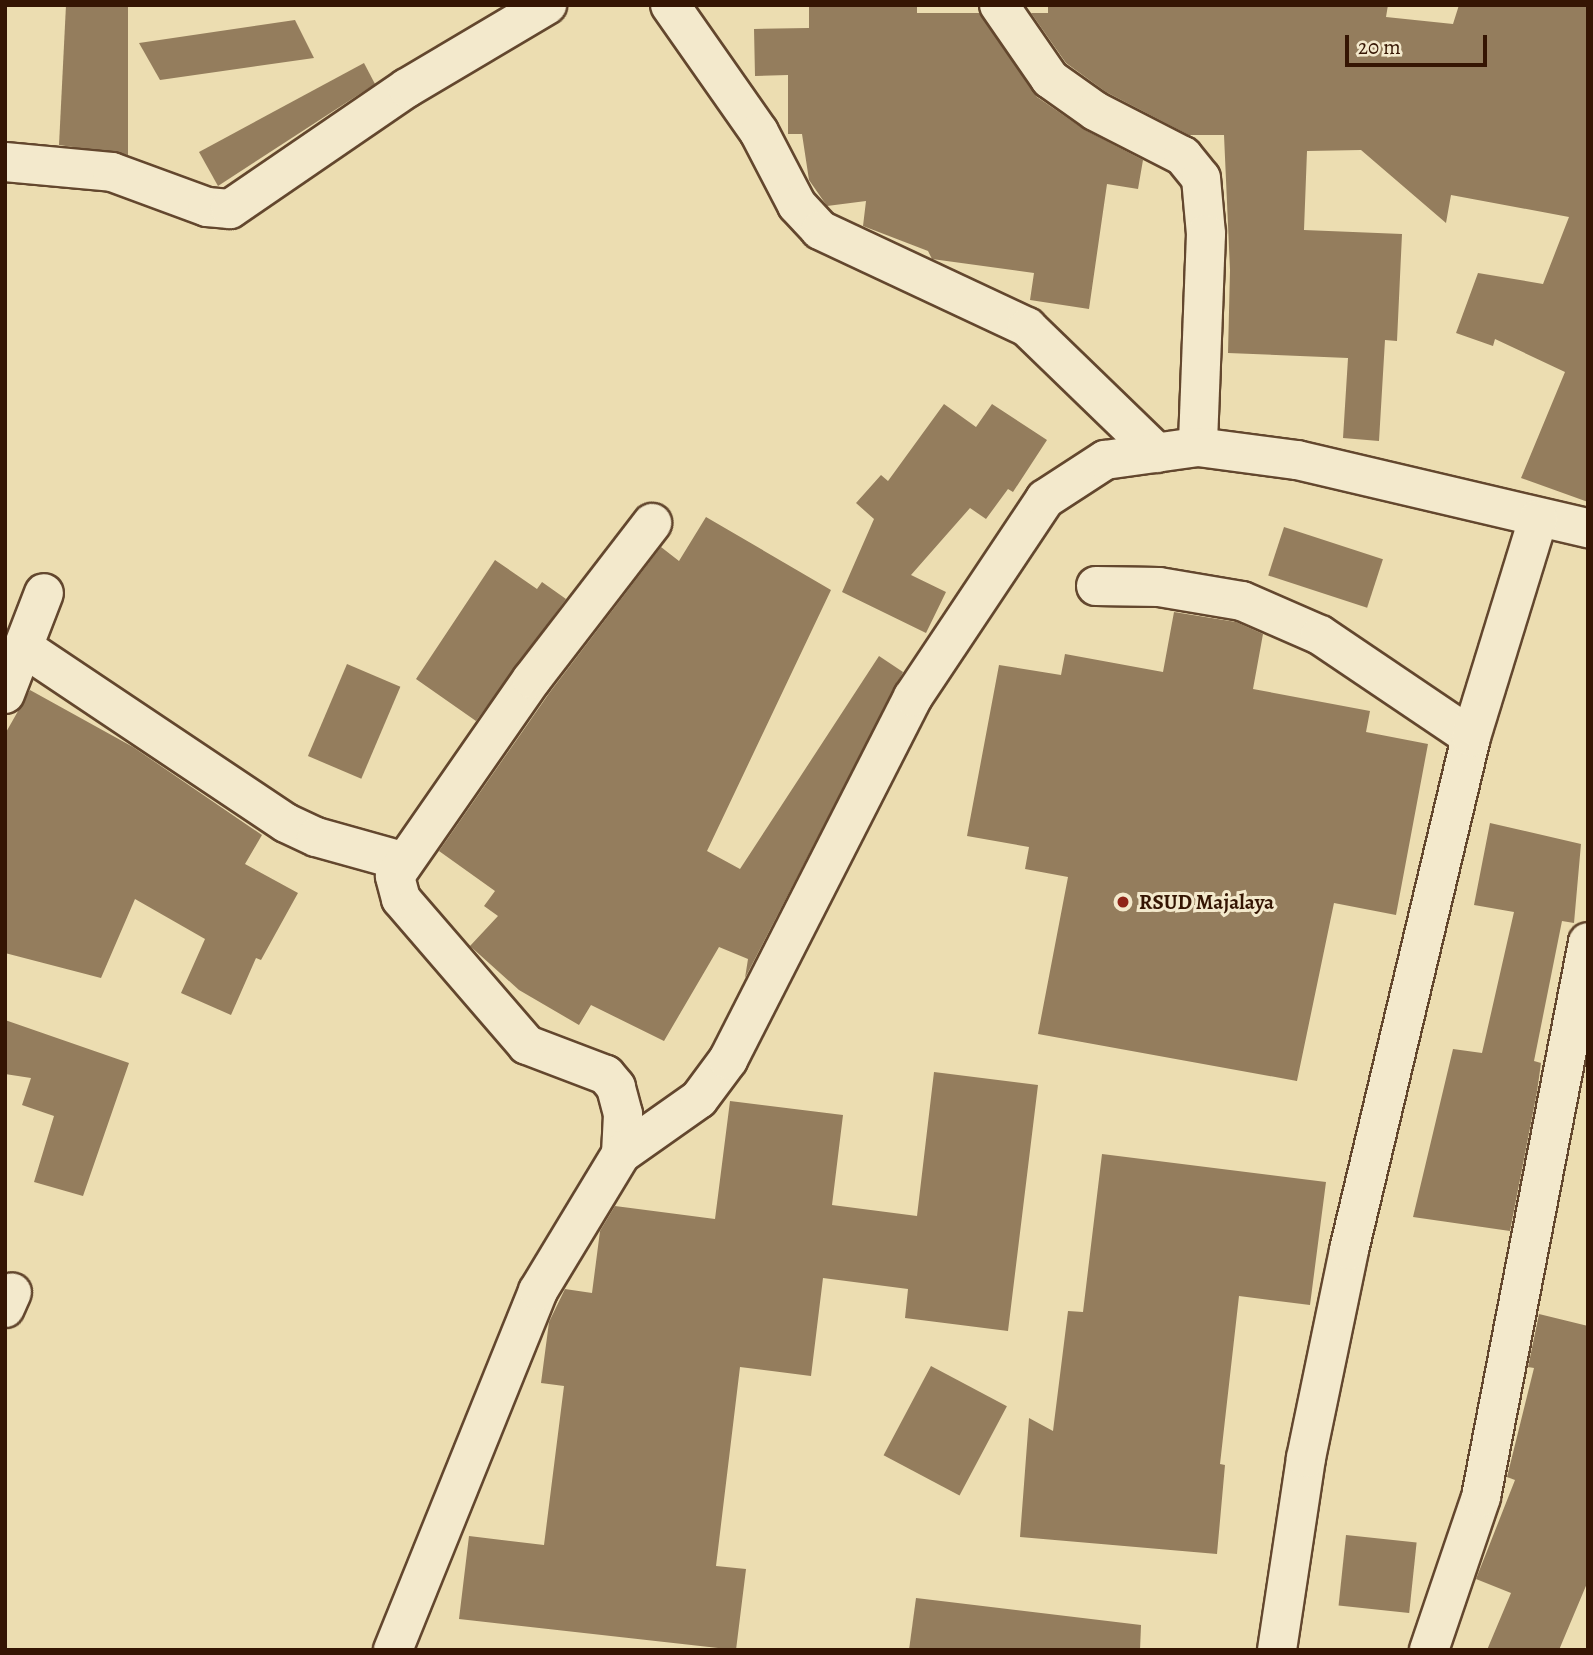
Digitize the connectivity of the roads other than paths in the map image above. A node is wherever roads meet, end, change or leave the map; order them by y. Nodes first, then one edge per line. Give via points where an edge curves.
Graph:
1 (547, 5) edge
2 (670, 5) edge
3 (999, 5) edge
4 (5, 162) edge
5 (1198, 447) junction
6 (1157, 453) junction
7 (1538, 519) junction
8 (652, 523) dead end
9 (1588, 528) edge
10 (1096, 586) dead end
11 (44, 593) dead end
12 (23, 647) junction
13 (5, 694) edge
14 (1471, 737) junction
15 (402, 861) junction
16 (1588, 942) edge
17 (621, 1154) junction
18 (393, 1650) edge
19 (1277, 1650) edge
20 (1429, 1650) edge

1 - 4 street via 407,88 230,209 207,207 113,172
2 - 6 street via 759,132 797,205 820,230 1027,327
3 - 5 street via 1050,79 1095,111 1183,156 1201,178 1206,234
5 - 6 street
5 - 7 street via 1297,460
6 - 17 street via 1105,460 1073,476 1026,520 913,697 728,1060 699,1099
7 - 9 street
7 - 14 street
8 - 15 street
10 - 14 street via 1159,587 1242,601 1320,635
11 - 12 street
12 - 13 street
12 - 15 street via 286,823
14 - 19 street via 1346,1263 1306,1458
15 - 17 street via 395,877 401,899 492,1009 527,1045 606,1075 617,1087 623,1114
16 - 20 street via 1482,1497
17 - 18 street via 538,1291

